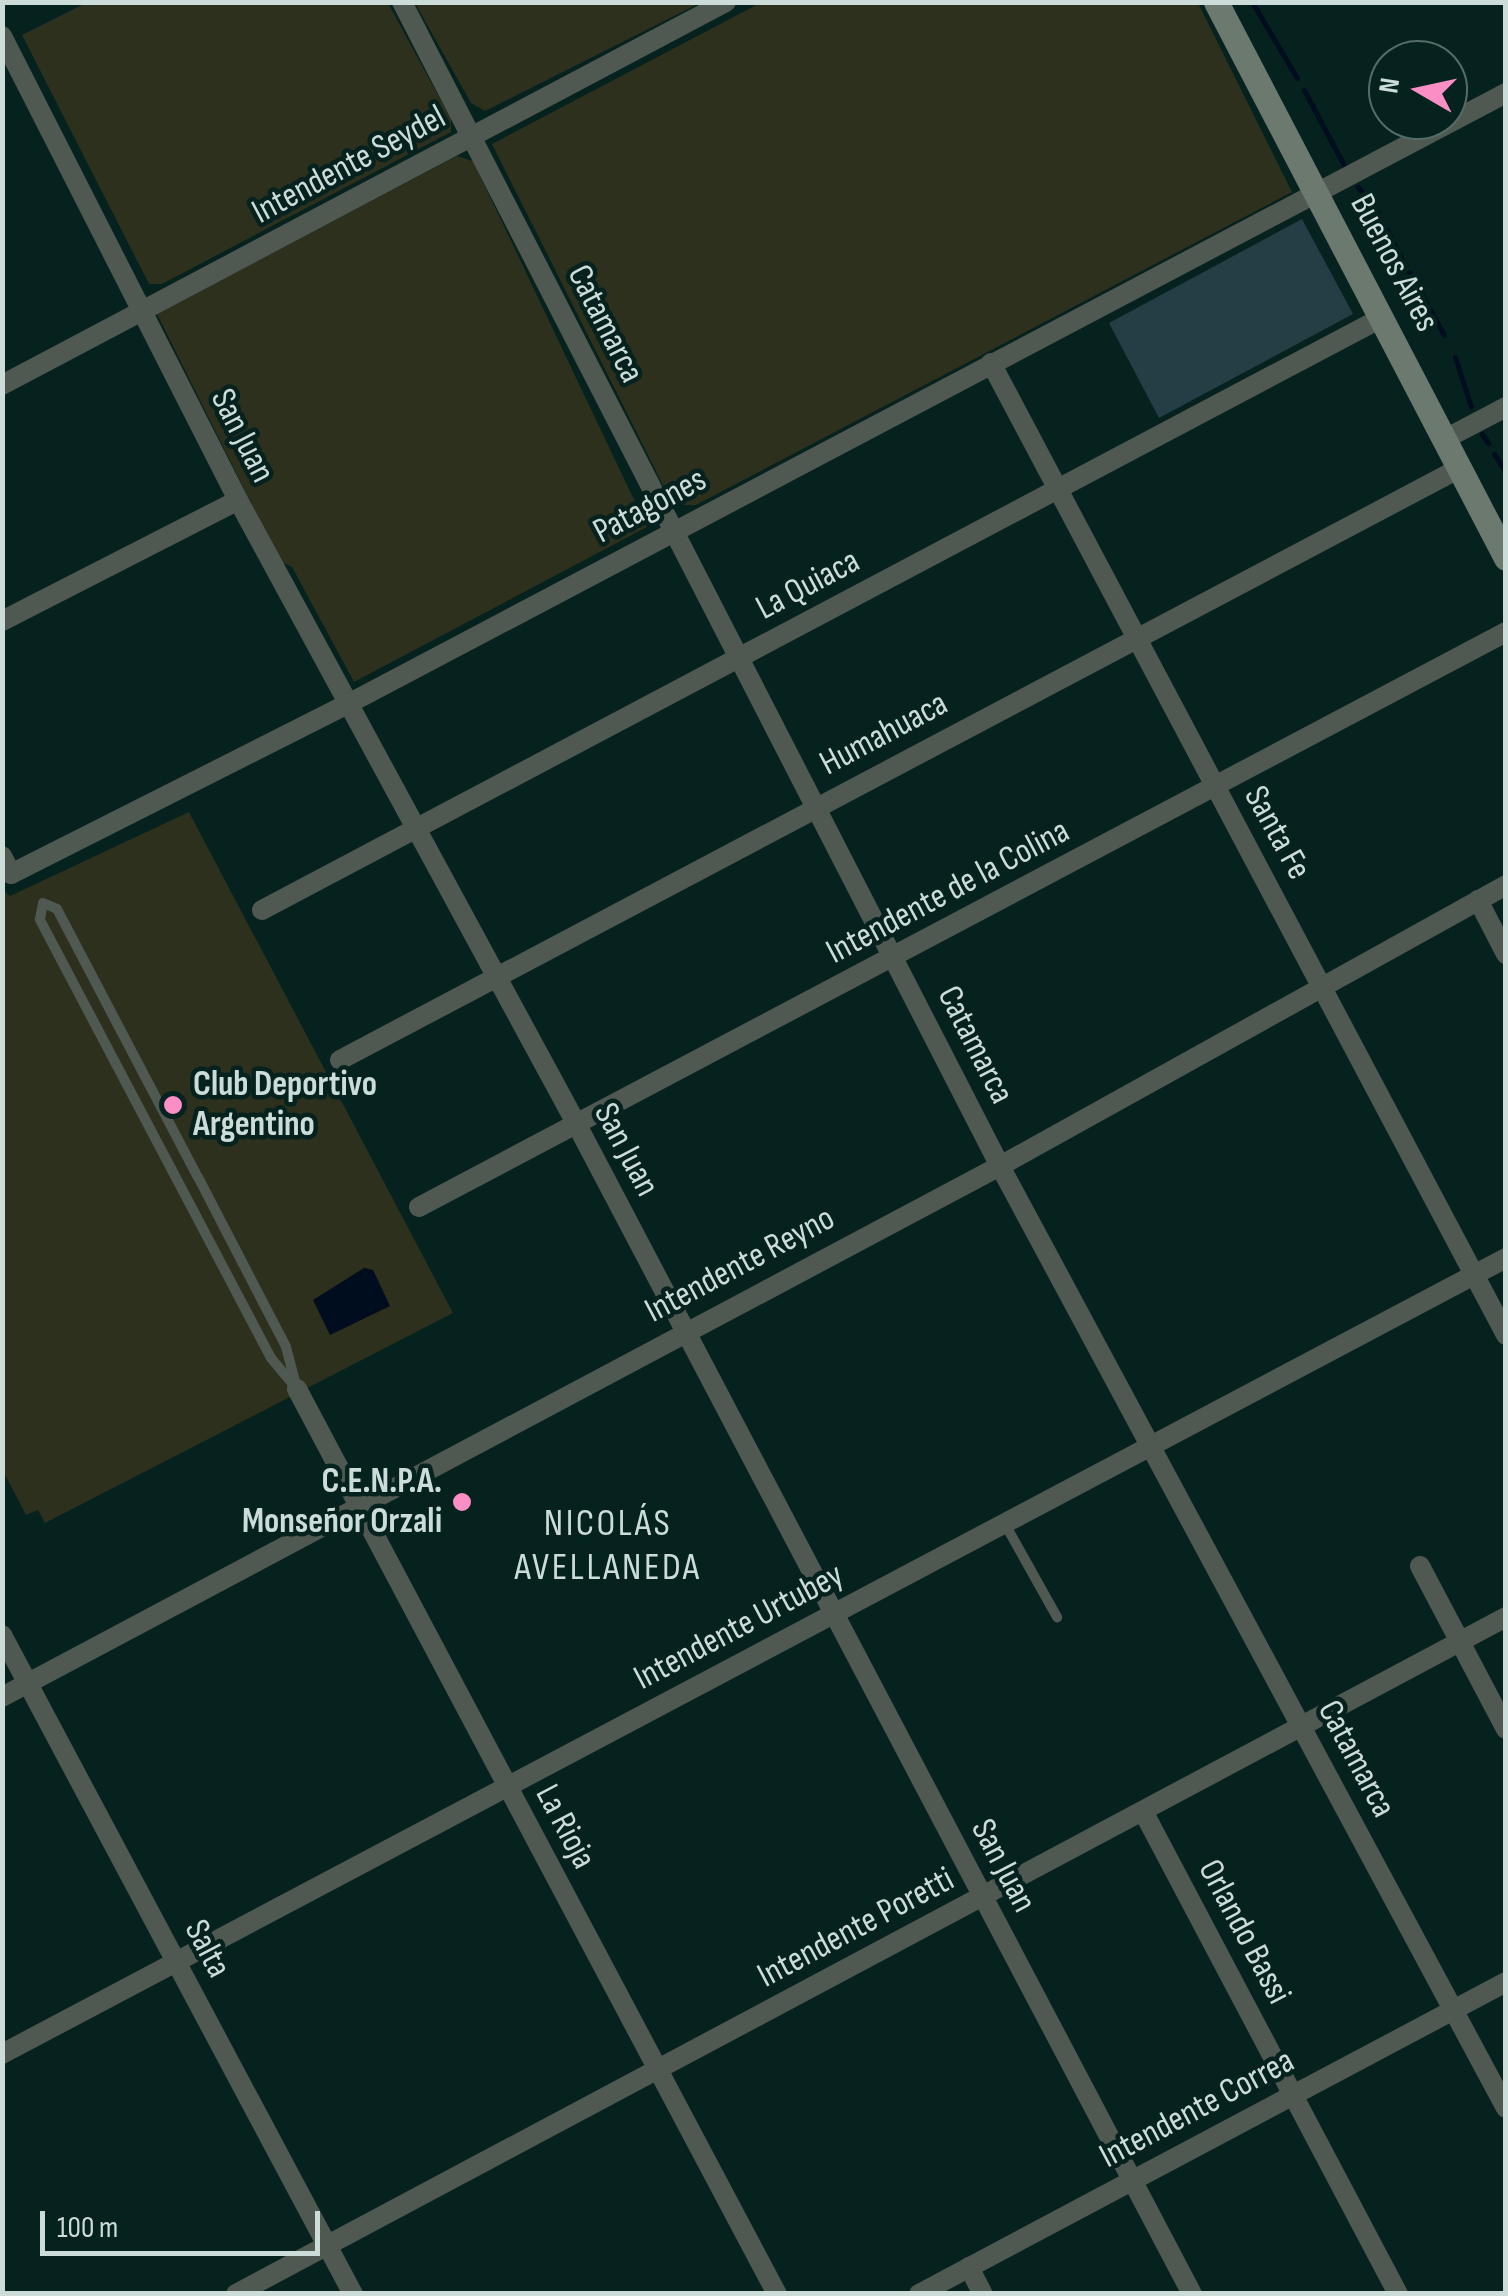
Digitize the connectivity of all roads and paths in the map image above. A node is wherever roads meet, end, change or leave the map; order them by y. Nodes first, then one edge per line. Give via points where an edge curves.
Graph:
1 (402, 2) edge
2 (726, 2) edge
3 (1216, 2) edge
4 (2, 36) edge
5 (1506, 93) edge
6 (473, 136) junction
7 (1318, 194) junction
8 (141, 312) junction
9 (1383, 317) junction
10 (991, 363) junction
11 (2, 385) edge
12 (1506, 406) edge
13 (1445, 439) junction
14 (1460, 468) junction
15 (1059, 491) junction
16 (238, 500) junction
17 (673, 530) junction
18 (1506, 558) edge
19 (2, 621) edge
20 (1506, 632) edge
21 (1136, 636) junction
22 (739, 658) junction
23 (348, 704) junction
24 (1214, 786) junction
25 (816, 807) junction
26 (415, 831) junction
27 (7, 865) edge
28 (1506, 885) edge
29 (1478, 900) junction
30 (262, 910) dead end
31 (1506, 954) edge
32 (894, 958) junction
33 (495, 977) junction
34 (1324, 987) junction
35 (340, 1060) dead end
36 (577, 1125) junction
37 (1000, 1166) junction
38 (198, 1177) junction
39 (181, 1186) junction
40 (419, 1208) dead end
41 (1506, 1258) edge
42 (1472, 1276) junction
43 (684, 1330) junction
44 (1506, 1335) edge
45 (297, 1390) junction
46 (1150, 1446) junction
47 (359, 1503) junction
48 (1005, 1524) junction
49 (1420, 1566) dead end
50 (831, 1614) junction
51 (1057, 1617) dead end
52 (1506, 1618) edge
53 (2, 1635) edge
54 (1459, 1641) junction
55 (28, 1683) junction
56 (2, 1697) edge
57 (1302, 1729) junction
58 (1506, 1729) edge
59 (507, 1786) junction
60 (1144, 1813) junction
61 (983, 1898) junction
62 (176, 1961) junction
63 (1506, 1982) edge
64 (1453, 2010) junction
65 (2, 2054) edge
66 (656, 2070) junction
67 (1294, 2094) junction
68 (1506, 2108) edge
69 (1132, 2180) junction
70 (328, 2246) junction
71 (970, 2267) junction
72 (236, 2294) edge
73 (354, 2294) edge
74 (777, 2294) edge
75 (919, 2294) edge
76 (984, 2294) edge
77 (1192, 2294) edge
78 (1398, 2294) edge

1 - 6 street, Catamarca
2 - 6 street, Intendente Seydel
3 - 7 main road, Buenos Aires
4 - 8 street, San Juan
5 - 7 street, Patagones
6 - 8 street, Intendente Seydel
6 - 17 street, Catamarca
7 - 9 main road, Buenos Aires
7 - 10 street, Patagones
8 - 11 street, Intendente Seydel
8 - 16 street, San Juan
9 - 13 main road, Buenos Aires
9 - 15 street, La Quiaca
10 - 15 street, Santa Fe
10 - 17 street, Patagones
12 - 13 street
13 - 14 main road, Buenos Aires
14 - 18 main road, Buenos Aires
14 - 21 street, Humahuaca
15 - 21 street, Santa Fe
15 - 22 street, La Quiaca
16 - 19 street
16 - 23 street, San Juan
17 - 22 street, Catamarca
17 - 23 street, Patagones
20 - 24 street, Intendente de la Colina
21 - 24 street, Santa Fe
21 - 25 street, Humahuaca
22 - 25 street, Catamarca
22 - 26 street, La Quiaca
23 - 26 street, San Juan
23 - 27 street, Patagones
24 - 32 street, Intendente de la Colina
24 - 34 street, Santa Fe
25 - 32 street, Catamarca
25 - 33 street, Humahuaca
26 - 30 street, La Quiaca
26 - 33 street, San Juan
28 - 29 street, Intendente Reyno
29 - 31 street
29 - 34 street, Intendente Reyno
32 - 36 street, Intendente de la Colina
32 - 37 street, Catamarca
33 - 35 street, Humahuaca
33 - 36 street, San Juan
34 - 37 street, Intendente Reyno
34 - 42 street, Santa Fe
36 - 40 street, Intendente de la Colina
36 - 43 street, San Juan
37 - 43 street, Intendente Reyno
37 - 46 street, Catamarca
38 - 39 lane
38 - 39 lane via 58,909 43,903 40,919
38 - 45 lane via 286,1348
39 - 45 lane via 272,1358
41 - 42 street, Intendente Urtubey
42 - 44 street, Santa Fe
42 - 46 street, Intendente Urtubey
43 - 47 street, Intendente Reyno
43 - 50 street, San Juan
45 - 47 street, La Rioja
46 - 48 street, Intendente Urtubey
46 - 57 street, Catamarca
47 - 55 street, Intendente Reyno
47 - 59 street, La Rioja
48 - 50 street, Intendente Urtubey
48 - 51 lane
49 - 54 street
50 - 59 street, Intendente Urtubey
50 - 61 street, San Juan
52 - 54 street, Intendente Poretti
53 - 55 street, Salta
54 - 57 street, Intendente Poretti
54 - 58 street
55 - 56 street, Intendente Reyno
55 - 62 street, Salta
57 - 60 street, Intendente Poretti
57 - 64 street, Catamarca
59 - 62 street, Intendente Urtubey
59 - 66 street, La Rioja
60 - 61 street, Intendente Poretti
60 - 67 street, Orlando Bassi
61 - 66 street, Intendente Poretti
61 - 69 street, San Juan
62 - 65 street, Intendente Urtubey
62 - 70 street, Salta
63 - 64 street, Intendente Correa
64 - 67 street, Intendente Correa
64 - 68 street, Catamarca
66 - 70 street, Intendente Poretti
66 - 74 street, La Rioja
67 - 69 street, Intendente Correa
67 - 78 street, Orlando Bassi
69 - 71 street, Intendente Correa
69 - 77 street, San Juan
70 - 72 street, Intendente Poretti
70 - 73 street, Salta
71 - 75 street, Intendente Correa
71 - 76 street

